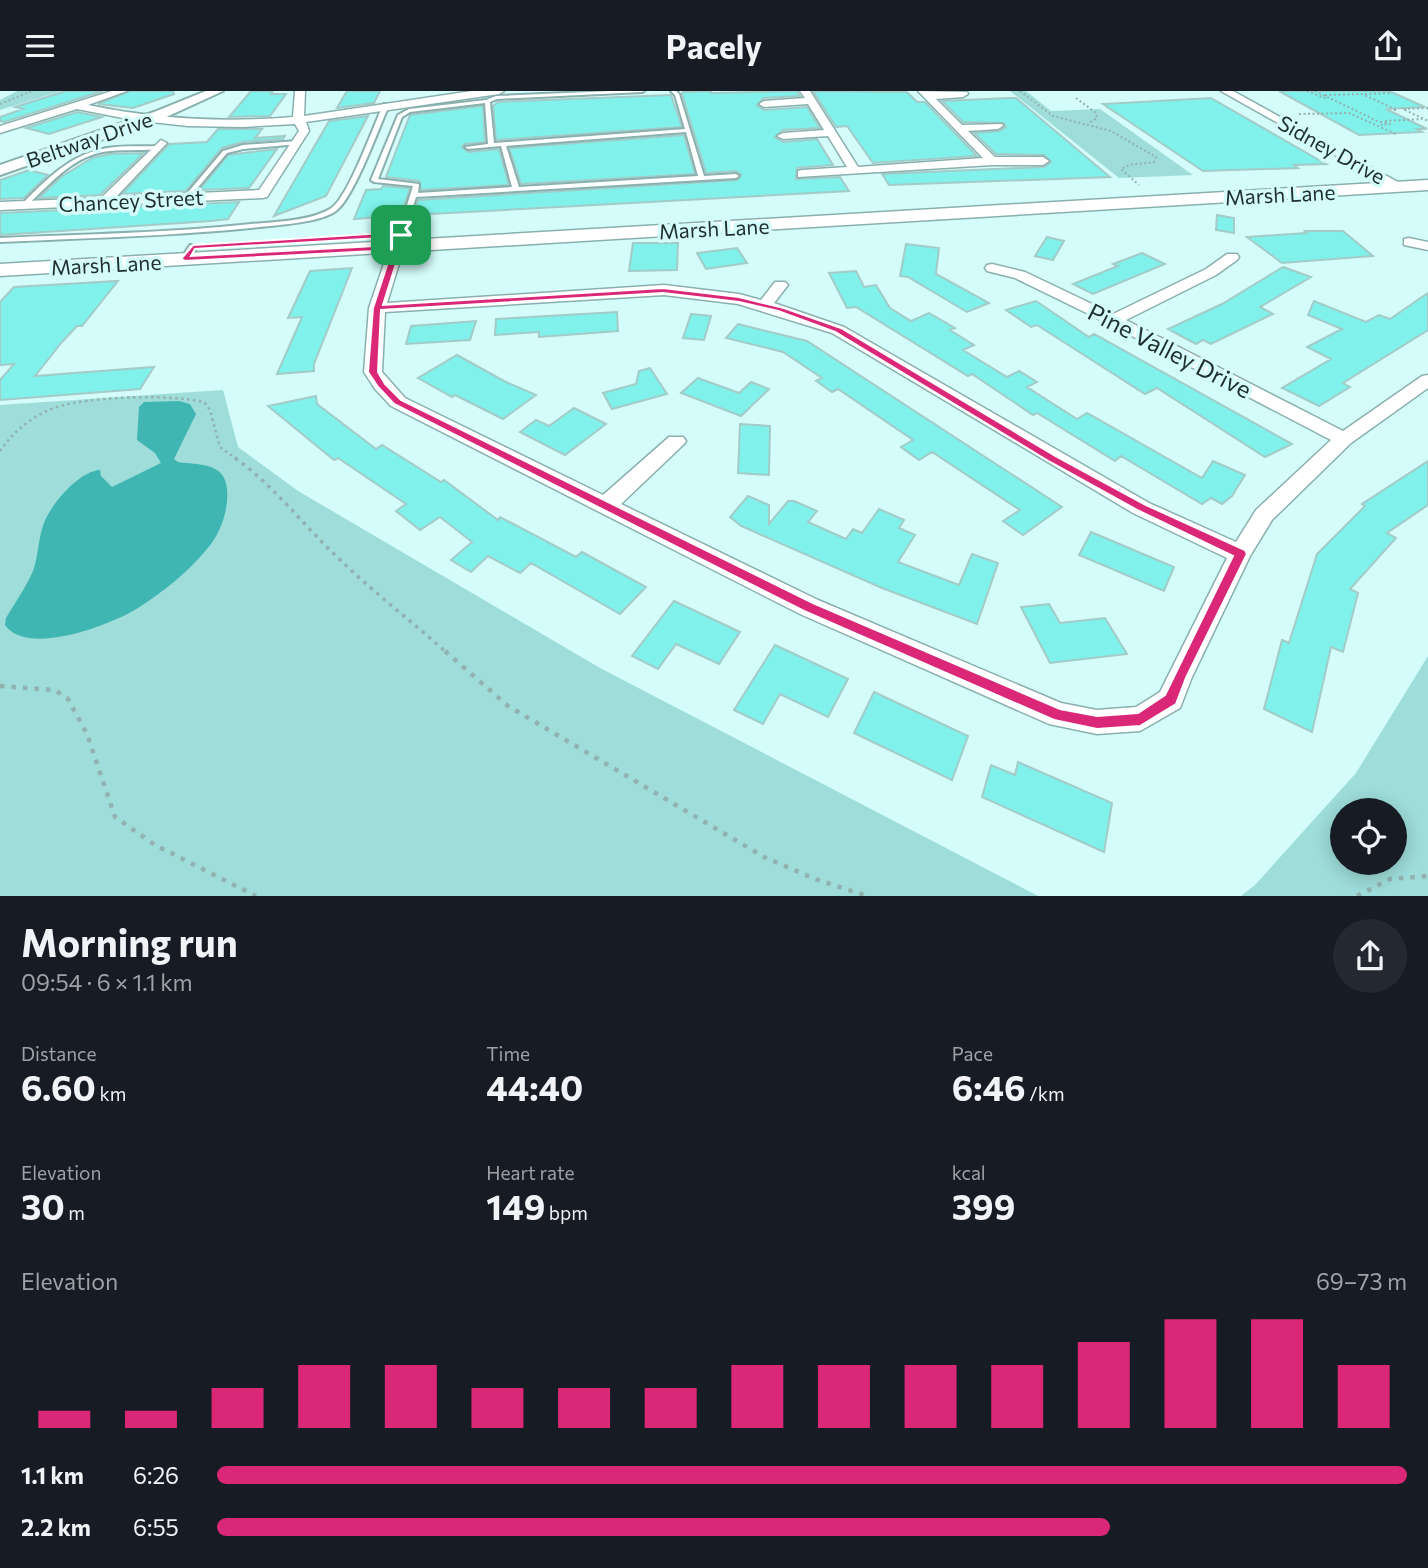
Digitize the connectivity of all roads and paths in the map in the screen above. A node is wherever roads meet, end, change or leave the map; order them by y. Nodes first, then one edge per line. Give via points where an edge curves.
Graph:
1 (32, 91) edge
2 (122, 91) edge
3 (199, 91) edge
4 (217, 91) edge
5 (300, 91) edge
6 (499, 91) edge
7 (642, 91) edge
8 (673, 91) edge
9 (1020, 91) edge
10 (1226, 91) edge
11 (1307, 91) edge
12 (1315, 91) edge
13 (1392, 93) dead end
14 (963, 94) dead end
15 (1363, 94) junction
16 (432, 95) edge
17 (1323, 95) junction
18 (808, 96) edge
19 (929, 97) edge
20 (1076, 98) dead end
21 (1330, 99) junction
22 (487, 101) junction
23 (0, 104) edge
24 (764, 104) dead end
25 (78, 106) junction
26 (384, 106) junction
27 (914, 106) dead end
28 (1428, 108) edge
29 (1392, 110) dead end
30 (1356, 111) junction
31 (1349, 113) junction
32 (1298, 114) dead end
33 (149, 118) junction
34 (299, 120) junction
35 (1426, 120) edge
36 (1383, 121) junction
37 (129, 122) junction
38 (1087, 124) junction
39 (217, 125) junction
40 (1379, 125) junction
41 (998, 126) dead end
42 (959, 128) junction
43 (0, 130) edge
44 (688, 130) junction
45 (831, 133) junction
46 (204, 134) junction
47 (1396, 134) dead end
48 (783, 136) dead end
49 (969, 138) junction
50 (946, 139) dead end
51 (297, 143) junction
52 (491, 144) junction
53 (503, 144) junction
54 (159, 145) joint
55 (468, 147) dead end
56 (0, 161) edge
57 (992, 161) junction
58 (1043, 161) dead end
59 (854, 169) junction
60 (0, 170) edge
61 (802, 174) dead end
62 (1428, 174) edge
63 (736, 176) dead end
64 (1383, 177) junction
65 (702, 178) junction
66 (1139, 185) dead end
67 (1428, 185) edge
68 (1401, 187) junction
69 (516, 189) junction
70 (414, 195) junction
71 (187, 197) junction
72 (104, 201) junction
73 (24, 205) junction
74 (0, 206) edge
75 (0, 240) edge
76 (399, 241) junction
77 (1409, 242) dead end
78 (1428, 246) edge
79 (189, 253) junction
80 (1232, 257) dead end
81 (0, 258) edge
82 (992, 268) dead end
83 (0, 270) edge
84 (780, 285) dead end
85 (765, 305) junction
86 (377, 308) junction
87 (1113, 320) junction
88 (1428, 380) edge
89 (1344, 439) junction
90 (676, 440) dead end
91 (0, 451) edge
92 (605, 506) junction
93 (1240, 554) junction
94 (0, 686) edge
95 (1428, 876) edge
96 (256, 896) edge
97 (867, 896) edge
98 (1357, 896) edge

1 - 23 path
2 - 25 street
3 - 37 street, Beltway Drive
4 - 33 street, Beltway Drive
5 - 34 street
6 - 16 street
7 - 22 lane
8 - 44 lane
9 - 38 path via 1053,116
10 - 64 street, Sidney Drive
11 - 21 path
12 - 17 path
13 - 15 path
14 - 19 street
15 - 17 path
15 - 29 path via 1397,110
16 - 26 street
17 - 21 path
18 - 24 street
18 - 45 street
19 - 27 street
19 - 42 street
20 - 38 path via 1097,116
21 - 30 path
22 - 52 lane
22 - 70 lane via 409,111 400,117 374,180 417,185
25 - 37 street
25 - 43 street
26 - 34 street
26 - 75 lane via 354,175 331,212 285,224
28 - 35 path via 1403,109
30 - 31 path
30 - 36 path
31 - 32 path
31 - 40 path
33 - 37 street, Beltway Drive
33 - 39 street
34 - 39 street
34 - 46 street via 262,130
34 - 51 street via 304,131
35 - 36 path
36 - 40 path via 1390,124
37 - 46 street via 155,132
37 - 56 street, Beltway Drive
37 - 60 street, Beltway Drive
38 - 66 path via 1116,133 1156,157 1154,162 1122,169
39 - 46 street
40 - 47 path
41 - 42 street
42 - 49 street
44 - 53 lane
44 - 65 lane
45 - 48 street
45 - 59 street
49 - 50 street
49 - 57 street
51 - 71 lane via 243,146 226,152
51 - 71 street, Chancey Street via 263,194
52 - 53 lane
52 - 55 lane
53 - 69 lane
54 - 72 street
54 - 73 lane via 87,155
57 - 58 street
57 - 59 street
59 - 61 street
62 - 64 main road, Marsh Lane
63 - 65 lane
64 - 68 street, Sidney Drive
64 - 76 main road, Marsh Lane
65 - 69 lane
67 - 68 main road, Marsh Lane
68 - 76 main road, Marsh Lane
69 - 70 lane
70 - 76 lane
71 - 72 street, Chancey Street
72 - 73 street, Chancey Street
73 - 74 street, Chancey Street
76 - 79 main road, Marsh Lane
76 - 86 street
77 - 78 street
79 - 81 main road, Marsh Lane
79 - 83 main road, Marsh Lane
80 - 87 street
82 - 87 street, Pine Valley Drive via 1020,275
84 - 85 street
85 - 86 street via 663,291
85 - 93 street via 838,330 1054,459
86 - 92 street via 373,372 398,402
87 - 89 street, Pine Valley Drive
88 - 89 street
89 - 93 street via 1264,515
90 - 92 street
91 - 97 path via 24,424 59,407 183,397 204,402 220,447 261,476 335,555 508,706 764,857
92 - 93 street via 809,607 1059,715 1097,722 1140,719 1171,699
94 - 96 path via 55,690 68,699 116,817 155,845
95 - 98 path via 1383,879

